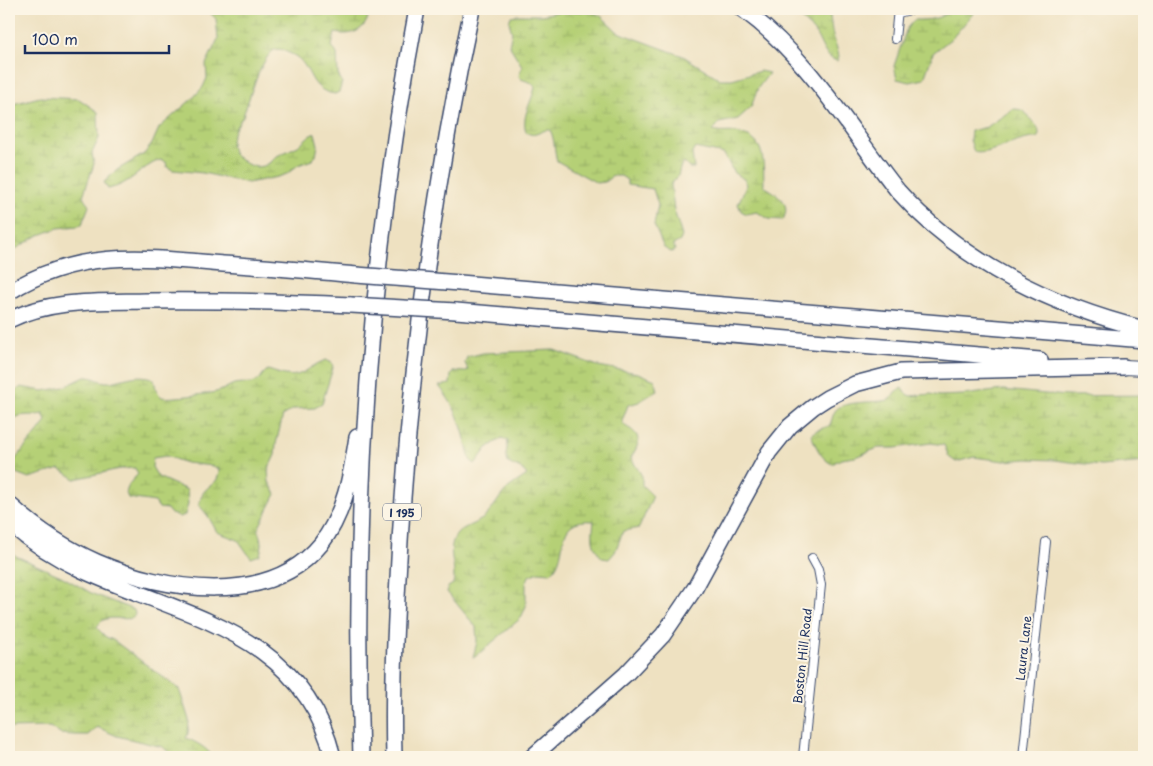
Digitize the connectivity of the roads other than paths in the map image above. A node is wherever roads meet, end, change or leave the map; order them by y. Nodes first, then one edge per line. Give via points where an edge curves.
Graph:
1 (417, 9) edge
2 (472, 9) edge
3 (742, 9) edge
4 (914, 9) edge
5 (898, 11) edge
6 (895, 40) dead end
7 (9, 292) edge
8 (9, 320) edge
9 (1144, 329) edge
10 (372, 334) junction
11 (1144, 340) edge
12 (1124, 367) junction
13 (1144, 368) edge
14 (9, 504) edge
15 (9, 523) edge
16 (1046, 542) dead end
17 (812, 558) dead end
18 (333, 757) edge
19 (361, 757) edge
20 (394, 757) edge
21 (532, 757) edge
22 (803, 757) edge
23 (1023, 757) edge

1 - 10 highway via 383,220
2 - 20 highway, I 195 via 447,139 418,330 399,573
3 - 9 highway via 803,63 898,191 943,234 981,261 1036,291 1093,314
4 - 5 street
5 - 6 street
7 - 11 highway, bridge via 38,276 66,266 123,257 162,258
8 - 12 highway, bridge via 42,308 77,302 215,300 351,305
10 - 14 highway via 352,466 339,514 313,552 281,574 253,584 220,587 184,586 149,580 105,565 66,546
10 - 19 highway via 361,514
12 - 13 highway
12 - 21 highway via 901,372 855,384 813,407 790,426 769,452 695,588 663,635 626,674
15 - 18 highway via 72,566 219,627 259,648 281,666 310,702 324,728
16 - 23 street, Laura Lane
17 - 22 street, Boston Hill Road via 821,585

